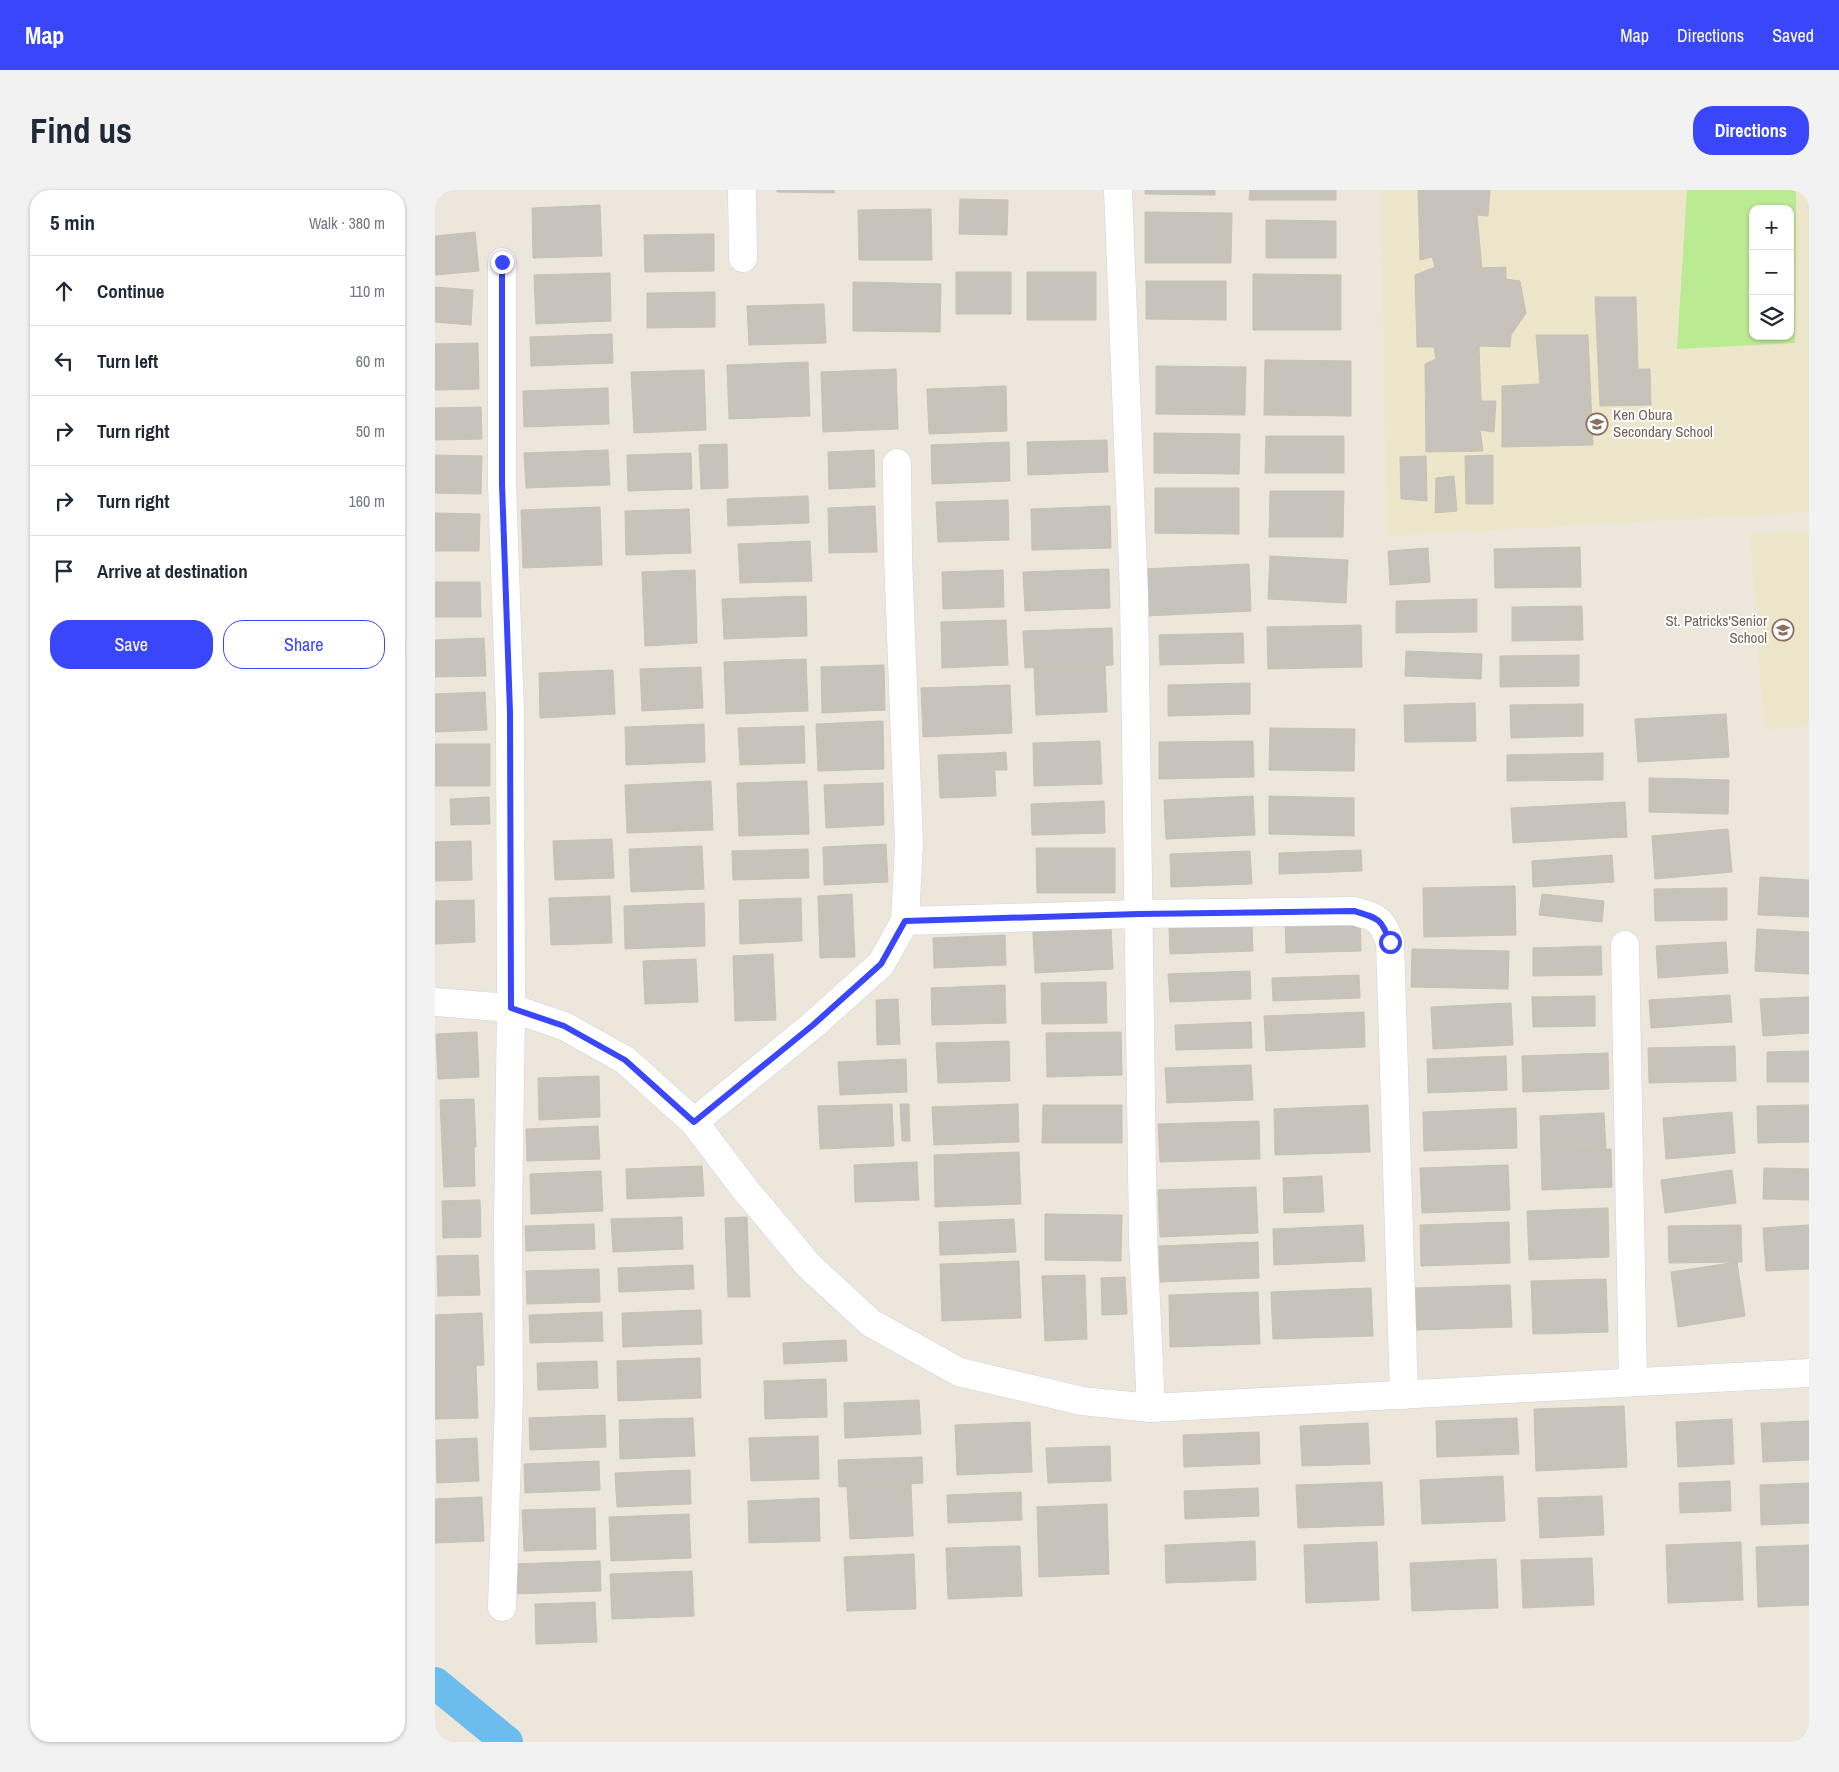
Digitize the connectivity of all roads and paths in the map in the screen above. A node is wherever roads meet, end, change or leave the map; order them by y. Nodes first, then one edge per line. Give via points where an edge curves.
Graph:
1 (741, 190) edge
2 (1118, 190) edge
3 (743, 258) dead end
4 (502, 262) dead end
5 (897, 463) dead end
6 (1139, 914) junction
7 (905, 921) junction
8 (1625, 945) dead end
9 (435, 1002) edge
10 (511, 1008) junction
11 (694, 1122) junction
12 (1809, 1373) edge
13 (1633, 1382) junction
14 (1404, 1395) junction
15 (1151, 1408) junction
16 (503, 1607) dead end

1 - 3 street
2 - 6 street via 1134,594
4 - 10 street via 502,484 510,712
5 - 7 street via 909,843
6 - 7 street
6 - 14 street via 1354,911 1375,917 1384,927 1390,942
6 - 15 street via 1143,1239
7 - 11 street via 881,964 813,1025
8 - 13 street
9 - 10 street
10 - 11 street via 564,1026 625,1060
10 - 16 street via 509,1398
11 - 15 street via 809,1266 871,1323 959,1372 1082,1401
12 - 13 street
13 - 14 street
14 - 15 street

